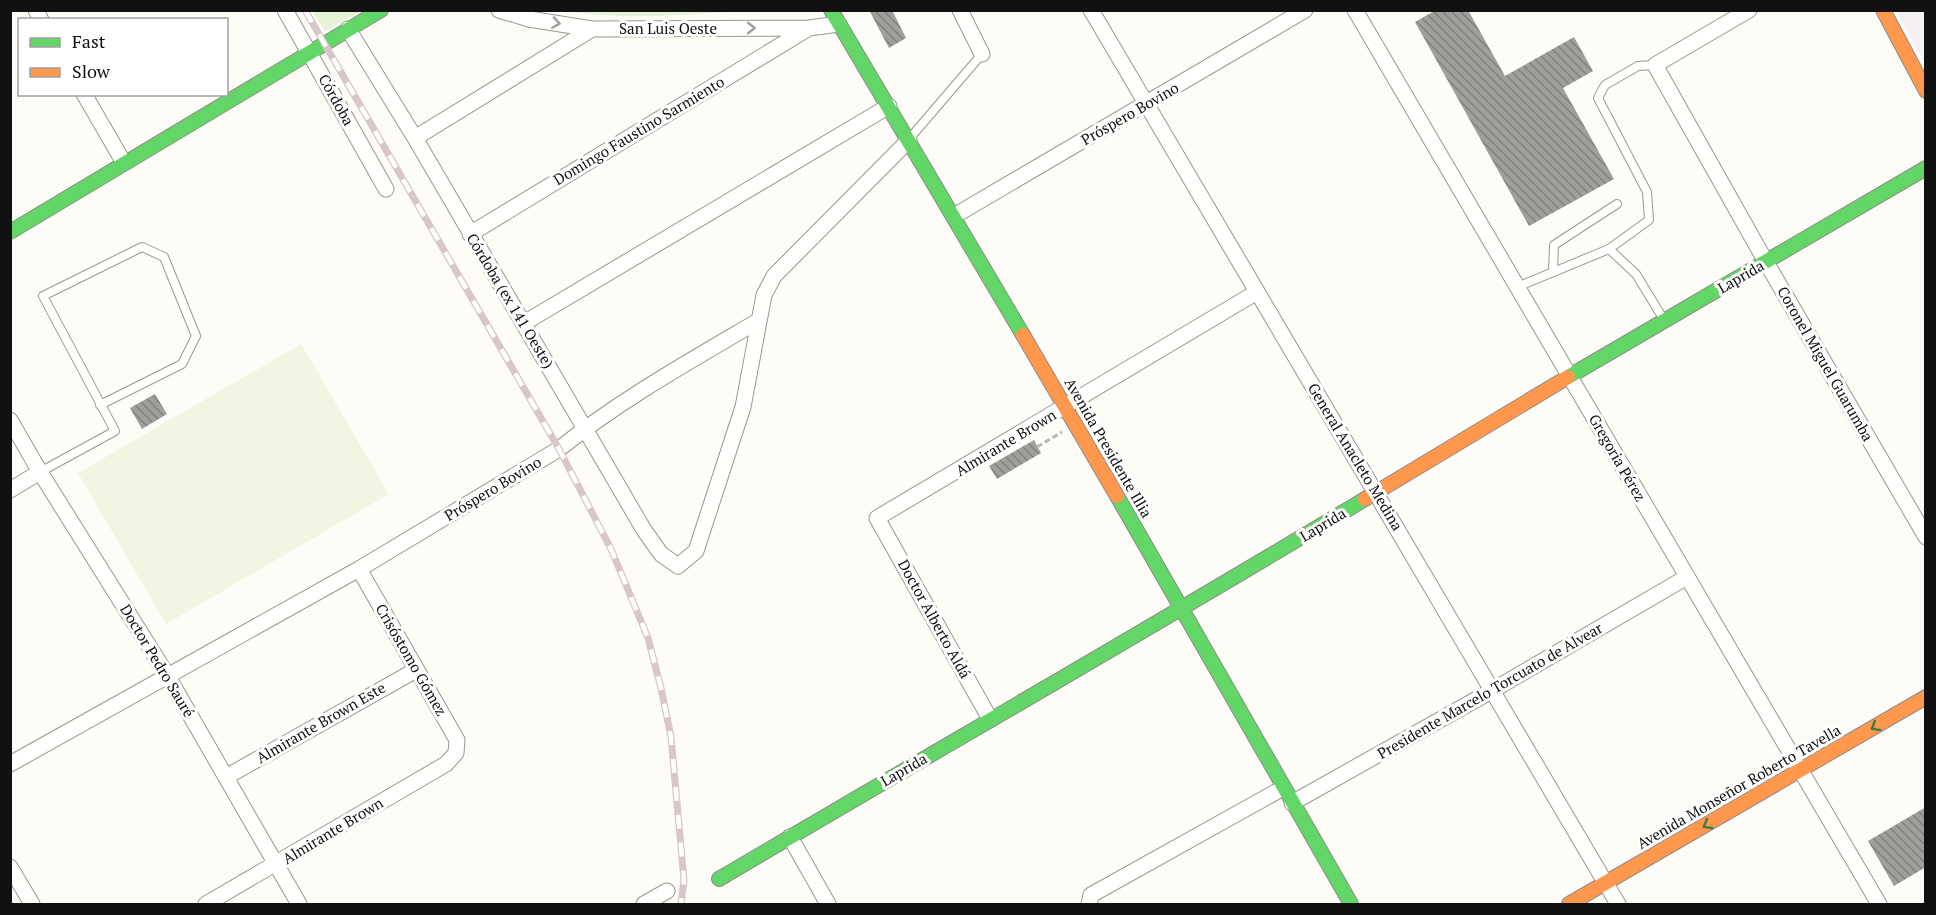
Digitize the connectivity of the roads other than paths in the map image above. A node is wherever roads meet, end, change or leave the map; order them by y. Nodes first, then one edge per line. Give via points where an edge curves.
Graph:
1 (285, 10) edge
2 (381, 10) edge
3 (499, 10) edge
4 (831, 10) edge
5 (960, 10) edge
6 (1090, 10) edge
7 (1305, 10) edge
8 (1355, 10) edge
9 (1749, 10) edge
10 (1882, 10) edge
11 (839, 24) junction
12 (809, 28) junction
13 (348, 29) junction
14 (592, 29) junction
15 (309, 52) junction
16 (982, 54) joint
17 (1655, 65) junction
18 (1926, 91) edge
19 (85, 96) edge
20 (1146, 105) junction
21 (889, 106) junction
22 (415, 138) junction
23 (909, 140) junction
24 (124, 163) junction
25 (1926, 168) edge
26 (386, 189) dead end
27 (1617, 204) dead end
28 (954, 216) junction
29 (10, 232) edge
30 (470, 234) junction
31 (1609, 249) junction
32 (1766, 262) junction
33 (1553, 272) junction
34 (1517, 287) junction
35 (1257, 292) junction
36 (758, 321) junction
37 (1664, 321) junction
38 (524, 323) junction
39 (1569, 376) junction
40 (100, 405) junction
41 (1066, 407) junction
42 (10, 420) edge
43 (585, 428) junction
44 (40, 472) junction
45 (10, 490) edge
46 (1377, 494) junction
47 (877, 518) joint
48 (1926, 537) edge
49 (359, 569) junction
50 (1687, 578) junction
51 (1182, 609) junction
52 (416, 669) junction
53 (167, 675) junction
54 (1493, 690) junction
55 (1926, 697) edge
56 (990, 719) junction
57 (456, 753) joint
58 (10, 764) edge
59 (1801, 771) junction
60 (226, 777) junction
61 (1283, 788) junction
62 (1292, 803) junction
63 (789, 837) junction
64 (276, 865) junction
65 (10, 867) edge
66 (719, 879) dead end
67 (1606, 883) junction
68 (667, 891) dead end
69 (32, 904) edge
70 (206, 904) edge
71 (299, 904) edge
72 (644, 904) edge
73 (828, 904) edge
74 (1089, 904) edge
75 (1351, 904) edge
76 (1569, 904) edge
77 (1618, 904) edge
78 (1879, 904) edge

1 - 15 street, Córdoba
2 - 13 street
3 -> 14 street, San Luis Oeste
4 - 11 street, Avenida Presidente Illia
5 - 16 street
6 - 20 street, General Anacleto Medina
7 - 20 street, Próspero Bovino
8 - 34 street, Gregoria Pérez
9 - 17 street
10 - 18 street
11 - 12 street, San Luis Oeste
11 - 21 street, Avenida Presidente Illia
14 -> 12 street, San Luis Oeste
12 - 30 street, Domingo Faustino Sarmiento
13 - 15 street
13 - 22 street, Córdoba (ex 141 Oeste)
14 - 22 street
15 - 24 street
15 - 26 street, Córdoba
16 - 23 lane
17 - 31 lane via 1638,66 1605,85 1598,98 1647,192 1649,220
17 - 32 street, Coronel Miguel Guarumba
19 - 24 street
20 - 28 street, Próspero Bovino
20 - 35 street, General Anacleto Medina
21 - 23 street, Avenida Presidente Illia
21 - 38 street
22 - 30 street, Córdoba (ex 141 Oeste)
23 - 28 street, Avenida Presidente Illia
23 - 36 street via 774,276 764,295
24 - 29 street
25 - 32 street, Laprida
27 - 33 lane via 1554,244
28 - 41 street, Avenida Presidente Illia
30 - 38 street, Córdoba (ex 141 Oeste)
31 - 33 lane
31 - 37 lane via 1636,274
32 - 37 street, Laprida
32 - 48 street, Coronel Miguel Guarumba
33 - 34 lane
34 - 39 street, Gregoria Pérez
35 - 41 street, Almirante Brown
35 - 46 street, General Anacleto Medina
36 - 43 street, Próspero Bovino
36 - 43 street, Córdoba (ex 141 Oeste) via 743,407 696,551 678,566 661,554
37 - 39 street, Laprida
38 - 43 street, Córdoba (ex 141 Oeste)
39 - 46 street, Laprida
39 - 50 street, Gregoria Pérez
40 - 40 lane via 43,296 142,247 164,257 196,336 182,364
40 - 44 lane via 115,431
41 - 47 street, Almirante Brown
41 - 51 street, Avenida Presidente Illia
42 - 44 street, Doctor Pedro Sauré
43 - 49 street, Próspero Bovino via 559,449
44 - 45 street
44 - 53 street, Doctor Pedro Sauré
46 - 51 street, Laprida
46 - 54 street, General Anacleto Medina
47 - 56 street, Doctor Alberto Aldá
49 - 52 street, Crisóstomo Gómez
49 - 53 street, Próspero Bovino
50 - 54 street, Presidente Marcelo Torcuato de Alvear
50 - 59 street, Gregoria Pérez
51 - 56 street, Laprida
51 - 61 street, Avenida Presidente Illia
52 - 57 street, Crisóstomo Gómez via 457,740
52 - 60 street, Almirante Brown Este
53 - 58 street, Próspero Bovino
53 - 60 street, Doctor Pedro Sauré
54 - 62 street, Presidente Marcelo Torcuato de Alvear
54 - 67 street, General Anacleto Medina
55 -> 59 street, Avenida Monseñor Roberto Tavella
56 - 63 street, Laprida
57 - 64 street, Almirante Brown via 446,764
59 -> 67 street, Avenida Monseñor Roberto Tavella
59 - 78 street, Gregoria Pérez
60 - 64 street, Doctor Pedro Sauré
61 - 62 street, Avenida Presidente Illia
61 - 74 street via 1091,895
62 - 75 street, Avenida Presidente Illia
63 - 66 street, Laprida
63 - 73 street
64 - 70 street, Almirante Brown
64 - 71 street, Doctor Pedro Sauré
65 - 69 street
67 - 76 street, Avenida Monseñor Roberto Tavella
67 - 77 street, General Anacleto Medina
68 - 72 street

